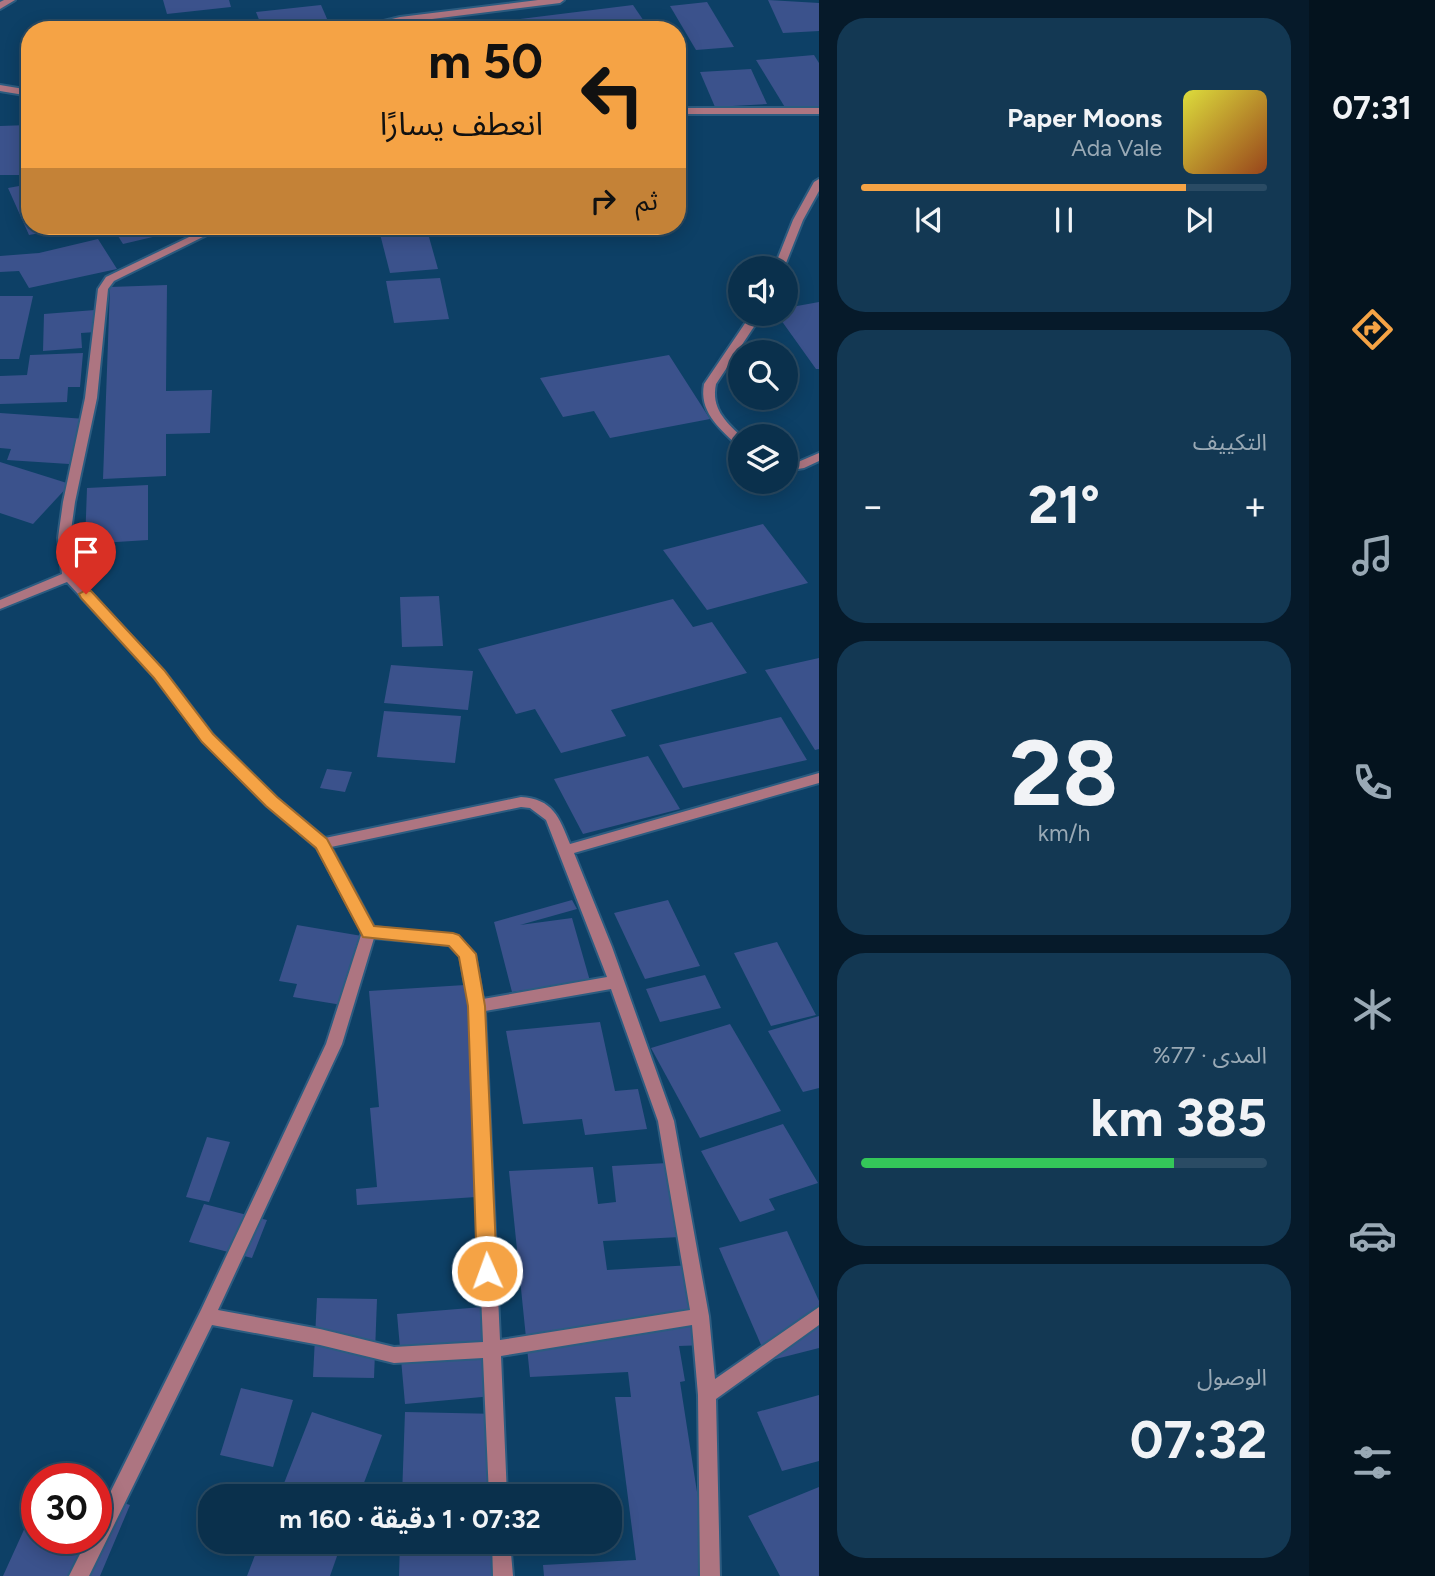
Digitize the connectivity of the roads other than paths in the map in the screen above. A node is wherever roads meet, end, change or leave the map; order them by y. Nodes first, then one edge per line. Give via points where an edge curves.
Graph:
1 (11, 0) edge
2 (560, 0) edge
3 (0, 6) edge
4 (395, 21) edge
5 (0, 88) edge
6 (21, 92) edge
7 (686, 110) edge
8 (819, 111) edge
9 (819, 182) edge
10 (201, 235) edge
11 (784, 256) edge
12 (749, 326) edge
13 (728, 430) edge
14 (819, 457) edge
15 (798, 465) edge
16 (69, 576) junction
17 (0, 605) edge
18 (819, 778) edge
19 (322, 844) junction
20 (566, 850) junction
21 (369, 932) junction
22 (616, 982) junction
23 (477, 1006) junction
24 (819, 1315) edge
25 (207, 1316) junction
26 (700, 1316) junction
27 (490, 1350) junction
28 (707, 1395) junction
29 (497, 1484) edge
30 (502, 1554) edge
31 (79, 1576) edge
32 (503, 1576) edge
33 (710, 1576) edge

1 - 3 street
2 - 4 street
5 - 6 street
7 - 8 street
9 - 11 street
10 - 16 street via 110,279 103,289 91,398 64,538
12 - 13 street via 707,394 709,405
14 - 15 street
16 - 17 street
16 - 19 street via 159,674 208,738
18 - 20 street
19 - 20 street via 522,802 533,803 552,817
19 - 21 street
20 - 22 street
21 - 23 street via 453,940 467,954
21 - 25 street via 334,1044
22 - 23 street
22 - 26 street via 666,1121
23 - 27 street
24 - 28 street
25 - 27 street via 394,1355
25 - 31 street
26 - 27 street
26 - 28 street
27 - 29 street
28 - 33 street
30 - 32 street

